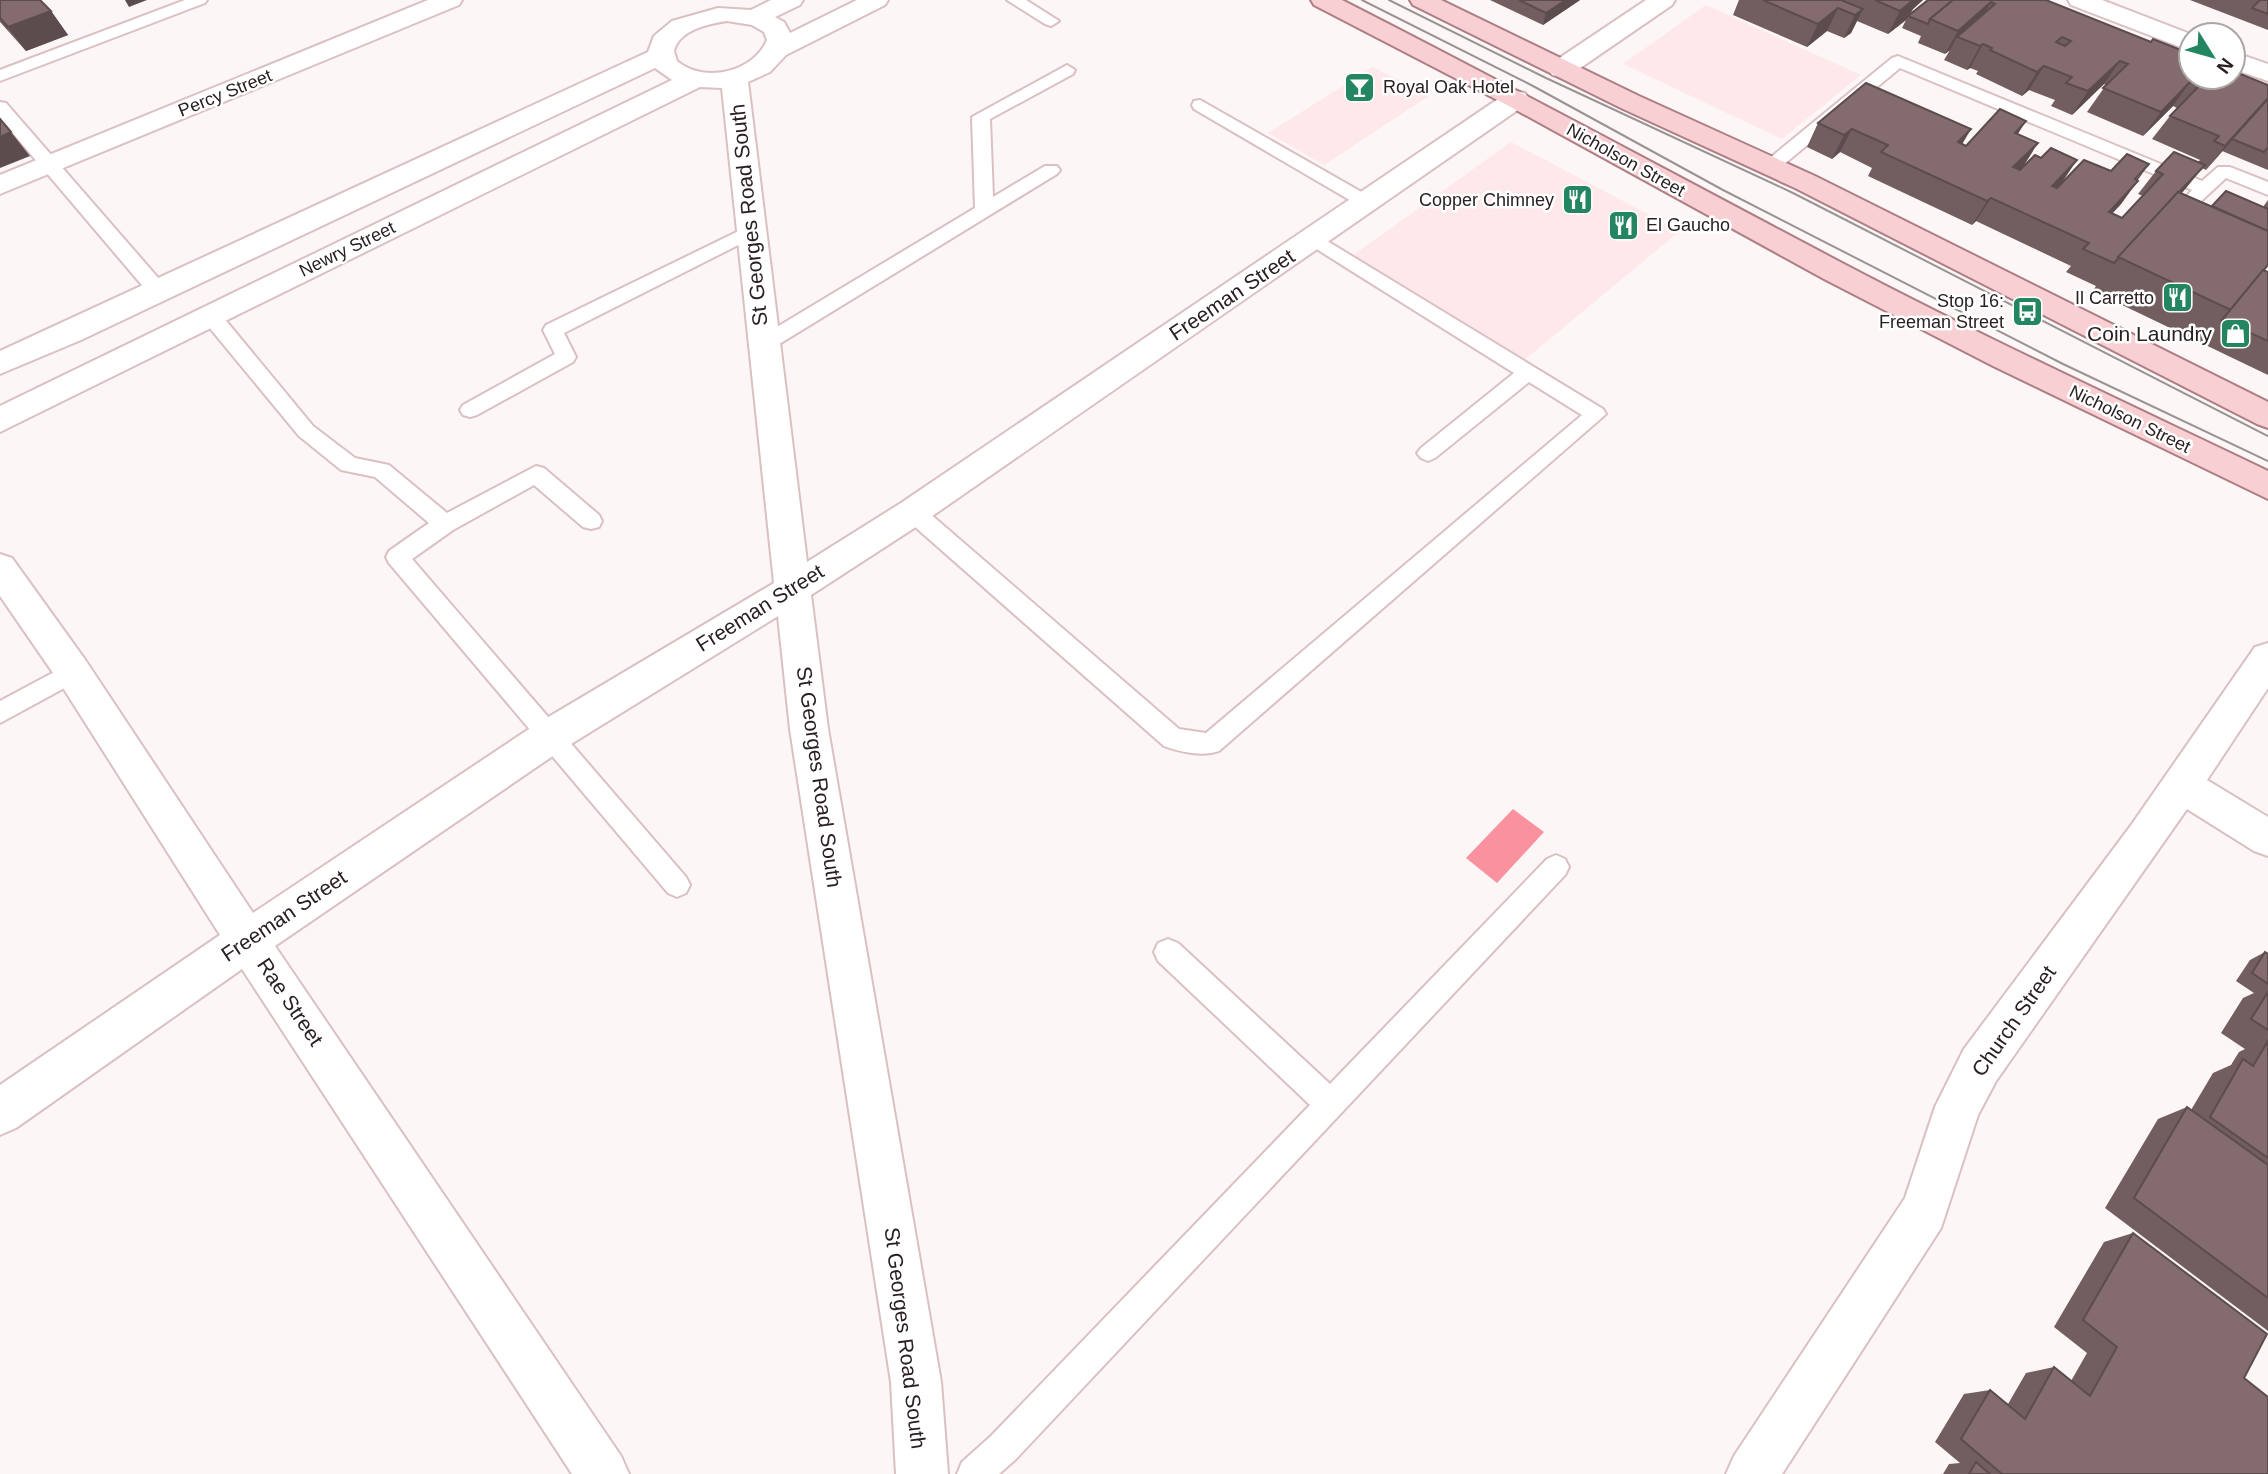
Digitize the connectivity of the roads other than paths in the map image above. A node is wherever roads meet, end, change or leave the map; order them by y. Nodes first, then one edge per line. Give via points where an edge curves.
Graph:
1 (199, 0) edge
2 (450, 0) edge
3 (791, 0) edge
4 (876, 0) edge
5 (1015, 0) edge
6 (1323, 0) edge
7 (1422, 0) edge
8 (1663, 0) edge
9 (2080, 0) edge
10 (726, 7) edge
11 (756, 17) junction
12 (1051, 21) dead end
13 (2177, 38) edge
14 (779, 48) junction
15 (661, 56) junction
16 (2247, 65) edge
17 (1561, 69) junction
18 (1067, 70) dead end
19 (2268, 73) edge
20 (0, 76) edge
21 (734, 78) junction
22 (695, 79) junction
23 (1516, 99) junction
24 (1200, 105) dead end
25 (0, 107) edge
26 (50, 164) junction
27 (1771, 166) junction
28 (1051, 170) dead end
29 (0, 185) edge
30 (2203, 188) junction
31 (2268, 189) edge
32 (1366, 202) junction
33 (984, 211) junction
34 (2176, 217) edge
35 (751, 231) junction
36 (1314, 239) junction
37 (159, 292) junction
38 (211, 316) junction
39 (764, 344) junction
40 (0, 363) edge
41 (1528, 372) junction
42 (470, 410) dead end
43 (2268, 416) edge
44 (0, 419) edge
45 (1428, 453) dead end
46 (2268, 486) edge
47 (913, 512) junction
48 (591, 520) dead end
49 (444, 524) junction
50 (0, 568) edge
51 (793, 589) junction
52 (2268, 659) edge
53 (73, 672) junction
54 (0, 713) edge
55 (549, 737) junction
56 (2181, 785) junction
57 (2268, 838) edge
58 (1556, 867) dead end
59 (677, 885) dead end
60 (247, 940) junction
61 (1168, 952) dead end
62 (1330, 1104) junction
63 (0, 1112) edge
64 (592, 1455) edge
65 (628, 1474) edge
66 (922, 1474) edge
67 (974, 1474) edge
68 (1752, 1474) edge

1 - 20 lane
2 - 26 street, Percy Street
3 - 11 street
4 - 14 street
5 - 12 lane
6 - 23 main road, Nicholson Street
7 - 17 main road
8 - 17 street
9 - 13 street
10 - 11 street
10 - 15 street via 678,28 662,46
11 - 14 street via 777,30
14 - 21 street via 763,66
15 - 22 street via 672,70
15 - 37 street, Newry Street
16 - 19 street
17 - 27 main road
18 - 33 lane via 981,117
21 - 22 street
21 - 35 street, St Georges Road South
22 - 38 street, Newry Street
23 - 32 street, Freeman Street
23 - 46 main road, Nicholson Street via 1835,272
24 - 32 lane
25 - 26 lane
26 - 29 street, Percy Street
26 - 37 lane
27 - 30 lane via 1898,61
27 - 43 main road
28 - 33 lane
30 - 31 lane via 2224,171
30 - 34 lane
32 - 36 street, Freeman Street
33 - 39 lane
35 - 39 street, St Georges Road South
35 - 42 lane via 553,330 566,357
36 - 41 lane
36 - 47 street, Freeman Street
37 - 40 street, Newry Street
38 - 44 street, Newry Street
38 - 49 lane via 306,431 349,464 381,471
39 - 51 street, St Georges Road South
41 - 45 lane
41 - 47 lane via 1596,414 1210,744 1173,739
47 - 51 street, Freeman Street
48 - 49 lane via 536,474
49 - 55 lane via 397,558
50 - 53 street, Rae Street
51 - 55 street, Freeman Street
51 - 66 street, St Georges Road South via 809,729 916,1382
52 - 56 street, Church Street
53 - 54 lane
53 - 60 street, Rae Street
55 - 59 lane
55 - 60 street, Freeman Street
56 - 57 street
56 - 68 street, Church Street via 1980,1065 1958,1107 1924,1211
58 - 62 lane
60 - 63 street, Freeman Street
60 - 64 street, Rae Street
61 - 62 lane
62 - 67 lane
64 - 65 street, Rae Street

